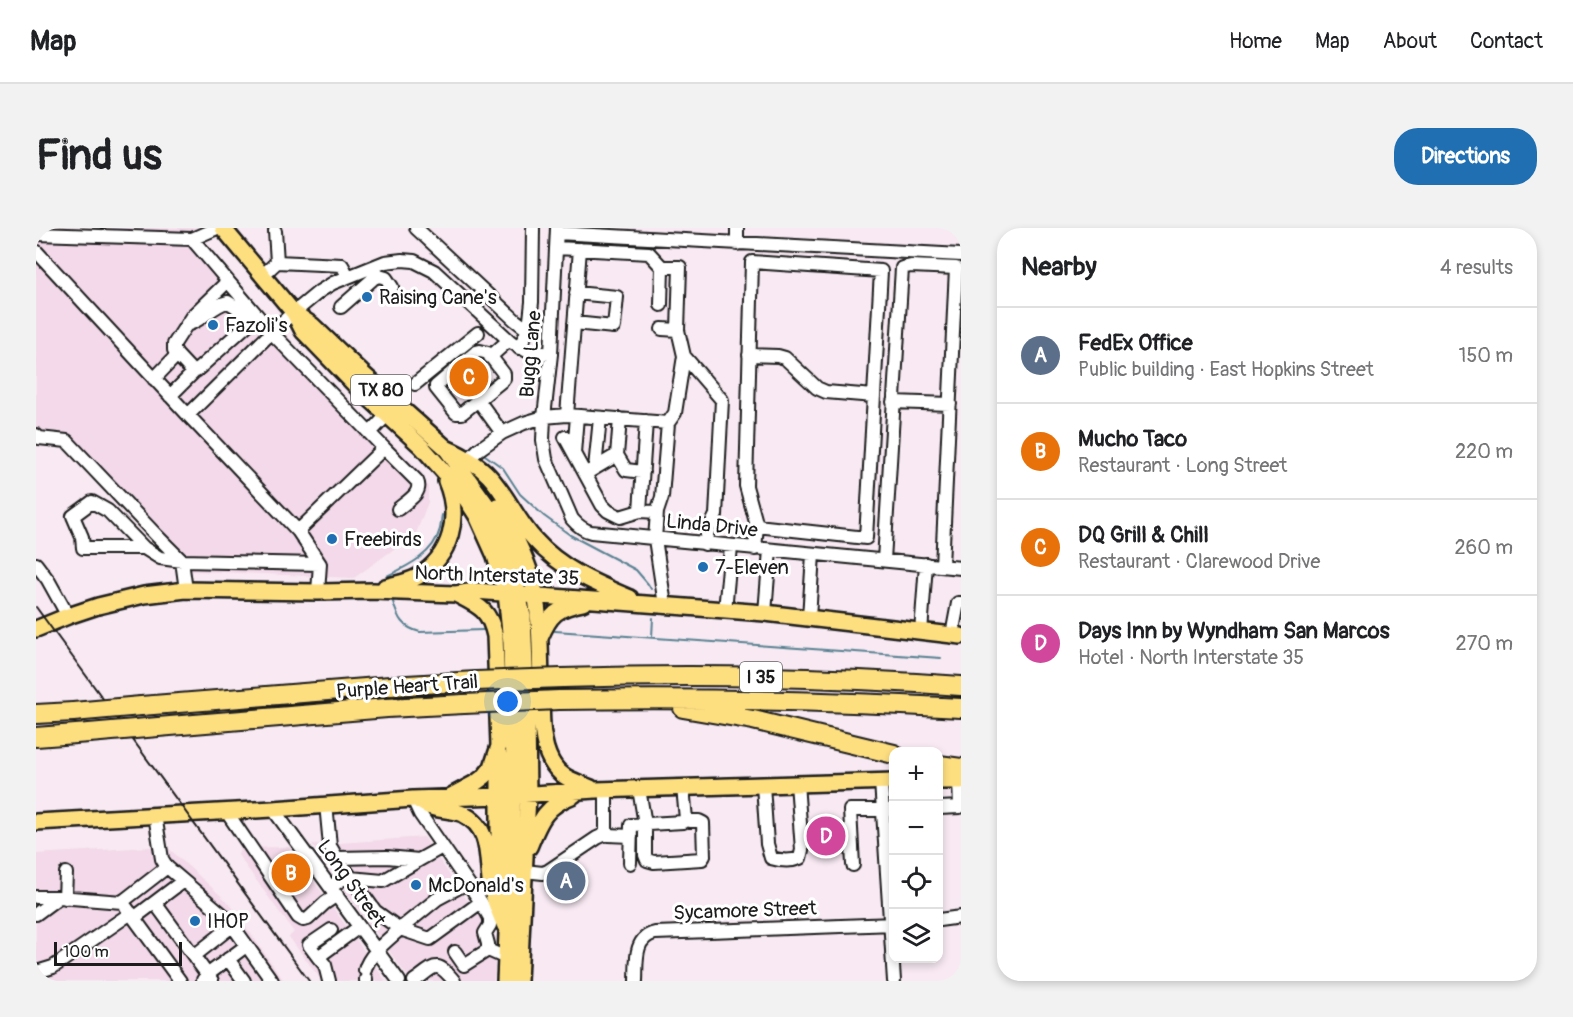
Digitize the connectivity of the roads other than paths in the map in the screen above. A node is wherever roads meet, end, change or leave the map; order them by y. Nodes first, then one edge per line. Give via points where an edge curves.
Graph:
1 (416, 228) edge
2 (533, 228) edge
3 (737, 228) edge
4 (225, 229) edge
5 (557, 230) edge
6 (275, 231) dead end
7 (82, 232) edge
8 (36, 234) edge
9 (192, 239) junction
10 (737, 244) junction
11 (557, 248) junction
12 (580, 249) junction
13 (36, 251) edge
14 (961, 255) edge
15 (446, 256) junction
16 (277, 262) junction
17 (662, 267) junction
18 (348, 268) junction
19 (434, 271) junction
20 (262, 276) junction
21 (228, 281) junction
22 (958, 284) edge
23 (392, 287) dead end
24 (576, 293) junction
25 (661, 305) dead end
26 (341, 307) dead end
27 (294, 313) junction
28 (253, 319) junction
29 (574, 323) junction
30 (185, 326) junction
31 (662, 329) dead end
32 (528, 330) junction
33 (678, 330) junction
34 (272, 333) junction
35 (478, 333) dead end
36 (514, 344) junction
37 (551, 354) junction
38 (177, 355) junction
39 (750, 355) junction
40 (684, 356) junction
41 (490, 357) junction
42 (956, 370) edge
43 (194, 372) junction
44 (154, 379) junction
45 (415, 384) dead end
46 (359, 389) junction
47 (170, 396) junction
48 (874, 396) junction
49 (478, 400) junction
50 (893, 402) junction
51 (950, 404) junction
52 (188, 415) junction
53 (387, 415) junction
54 (572, 415) junction
55 (544, 417) junction
56 (600, 418) junction
57 (620, 419) junction
58 (646, 421) junction
59 (668, 423) junction
60 (370, 433) junction
61 (502, 433) junction
62 (36, 435) edge
63 (565, 437) dead end
64 (384, 448) junction
65 (574, 454) junction
66 (617, 455) junction
67 (466, 466) junction
68 (441, 467) junction
69 (590, 471) junction
70 (643, 472) junction
71 (398, 509) dead end
72 (640, 512) junction
73 (657, 512) junction
74 (758, 526) junction
75 (298, 531) junction
76 (840, 535) junction
77 (655, 539) junction
78 (705, 544) junction
79 (731, 547) junction
80 (144, 548) junction
81 (755, 549) junction
82 (770, 550) junction
83 (813, 554) junction
84 (837, 556) junction
85 (884, 560) junction
86 (182, 561) junction
87 (36, 564) edge
88 (320, 564) junction
89 (926, 564) junction
90 (942, 566) junction
91 (961, 568) edge
92 (186, 590) junction
93 (373, 591) junction
94 (318, 592) junction
95 (456, 594) junction
96 (512, 594) junction
97 (535, 595) junction
98 (595, 600) junction
99 (641, 603) junction
100 (961, 603) edge
101 (665, 605) junction
102 (725, 610) junction
103 (765, 613) junction
104 (68, 616) junction
105 (809, 618) junction
106 (36, 629) edge
107 (921, 632) junction
108 (957, 636) edge
109 (540, 639) junction
110 (961, 686) edge
111 (628, 699) junction
112 (961, 708) edge
113 (36, 714) edge
114 (36, 737) edge
115 (499, 746) junction
116 (889, 753) edge
117 (943, 767) edge
118 (960, 777) edge
119 (943, 780) edge
120 (887, 781) edge
121 (797, 783) junction
122 (763, 785) junction
123 (683, 787) junction
124 (639, 789) junction
125 (595, 790) junction
126 (514, 796) junction
127 (448, 797) junction
128 (413, 799) junction
129 (326, 804) junction
130 (273, 808) junction
131 (943, 808) edge
132 (889, 810) edge
133 (226, 811) junction
134 (155, 815) junction
135 (686, 819) junction
136 (36, 822) edge
137 (645, 824) junction
138 (608, 833) junction
139 (631, 836) junction
140 (442, 847) junction
141 (890, 855) edge
142 (337, 858) junction
143 (419, 860) junction
144 (630, 863) dead end
145 (524, 864) junction
146 (853, 865) dead end
147 (167, 867) junction
148 (66, 873) dead end
149 (350, 878) junction
150 (183, 881) junction
151 (467, 883) junction
152 (334, 891) junction
153 (36, 897) edge
154 (62, 897) junction
155 (122, 902) junction
156 (481, 902) junction
157 (508, 902) junction
158 (155, 903) junction
159 (892, 909) edge
160 (36, 914) edge
161 (132, 916) junction
162 (961, 917) edge
163 (943, 919) edge
164 (889, 925) edge
165 (232, 926) junction
166 (359, 927) junction
167 (400, 928) junction
168 (331, 930) dead end
169 (507, 935) junction
170 (246, 946) junction
171 (488, 947) junction
172 (377, 951) junction
173 (455, 952) dead end
174 (194, 956) junction
175 (318, 957) junction
176 (506, 958) junction
177 (228, 959) junction
178 (893, 963) edge
179 (263, 969) junction
180 (40, 973) edge
181 (366, 977) edge
182 (207, 979) edge
183 (419, 980) edge
184 (180, 981) edge
185 (193, 981) edge
186 (244, 981) edge
187 (272, 981) edge
188 (329, 981) edge
189 (399, 981) edge
190 (454, 981) edge
191 (505, 981) edge
192 (512, 981) edge
193 (519, 981) edge
194 (636, 981) edge
195 (894, 981) edge

1 - 15 street
2 - 32 street
3 - 10 street
4 - 9 street
4 - 20 main road, TX 80
5 - 10 street
5 - 11 street, Bugg Lane
6 - 16 street
7 - 8 street
7 - 9 street
9 - 21 street
10 - 14 street
11 - 12 street
11 - 37 street, Bugg Lane
12 - 17 street via 649,253
12 - 24 street
13 - 44 street
15 - 19 street
15 - 32 street
16 - 18 street
16 - 20 street
17 - 25 street
17 - 33 street via 680,267
18 - 19 street via 402,260
18 - 27 street
19 - 36 street
20 - 27 main road, TX 80
21 - 28 street
21 - 30 street
22 - 42 street
22 - 50 street via 956,268 902,268
23 - 26 street via 379,276
24 - 29 street
24 - 29 street via 616,297 614,327
27 - 34 street
27 - 46 main road, TX 80 via 303,331
27 - 67 main road, TX 80
28 - 30 street via 228,302 219,303 198,321
28 - 34 street
28 - 43 street
29 - 54 street
30 - 38 street via 174,344
31 - 33 street
32 - 36 street
33 - 40 street
34 - 52 street
34 - 60 street
35 - 45 street
36 - 37 street via 527,351
36 - 41 street
37 - 55 street, Bugg Lane
38 - 43 street
38 - 44 street
39 - 48 street via 785,358 826,392
39 - 48 street via 752,262 881,271
39 - 74 street via 746,486
40 - 59 street via 675,413
40 - 78 street via 722,399 716,515
41 - 49 street via 504,379
41 - 49 street via 483,351 476,352 437,383 436,388 456,413
42 - 51 street
43 - 47 street
44 - 47 street
46 - 53 main road, TX 80
46 - 67 main road via 374,396 443,459
47 - 52 street
48 - 76 street via 866,538
49 - 61 street
50 - 51 street
50 - 85 street
51 - 90 street
52 - 75 street
53 - 60 street
53 - 68 main road, TX 80
54 - 55 street
54 - 56 street
54 - 65 street
55 - 61 street, Bugg Lane
55 - 77 street, Linda Drive via 546,459 577,526 584,531
56 - 57 street
56 - 69 street
57 - 58 street
57 - 66 street
58 - 59 street
58 - 70 street
59 - 73 street via 662,497
60 - 64 street
61 - 67 street, Bugg Lane via 478,450
62 - 86 street via 67,441
63 - 65 street
64 - 71 street via 420,486
64 - 75 street
65 - 69 street
66 - 69 street
66 - 70 street via 626,470
67 - 96 main road, TX 80 via 510,561
67 - 97 main road via 506,520 527,563
67 - 99 main road via 490,477 525,529 556,560 594,583
68 - 93 main road via 454,510 453,526 440,555 415,578
68 - 96 main road, TX 80 via 477,516
69 - 72 street via 602,505 608,511 620,517
70 - 72 street
72 - 73 street
73 - 77 street
74 - 76 street
74 - 81 street
75 - 88 street
76 - 84 street
77 - 78 street, Linda Drive
77 - 101 street
78 - 79 street, Linda Drive
79 - 81 street, Linda Drive
79 - 102 street
80 - 80 street via 83,548 72,516 92,502 108,511
80 - 86 street via 160,558
81 - 82 street, Linda Drive
82 - 83 street, Linda Drive
82 - 103 street
83 - 84 street, Linda Drive
83 - 105 street
84 - 85 street, Linda Drive
85 - 89 street, Linda Drive
86 - 88 street
86 - 92 street
87 - 104 street
88 - 94 street
89 - 90 street, Linda Drive
89 - 107 street
90 - 91 street, Linda Drive
92 - 94 main road, North Interstate 35
92 - 104 main road, North Interstate 35 via 144,595
93 - 94 main road, North Interstate 35
93 - 95 main road, North Interstate 35
95 - 96 main road, North Interstate 35
95 - 115 main road via 478,605 492,622
96 - 97 main road, North Interstate 35
96 - 126 main road, TX 80 via 523,617
97 - 98 main road, North Interstate 35
97 - 109 main road
98 - 99 main road, North Interstate 35
98 - 109 main road via 555,613
99 - 101 main road, North Interstate 35
100 - 108 street
101 - 102 main road, North Interstate 35
102 - 103 main road, North Interstate 35
103 - 105 main road, North Interstate 35
104 - 106 main road, North Interstate 35
105 - 107 main road, North Interstate 35
107 - 108 main road, North Interstate 35
109 - 125 main road via 544,739 549,759 559,773
110 - 113 highway, Purple Heart Trail / I 35, bridge via 869,680 561,678 390,686
111 - 112 highway, Purple Heart Trail / I 35 via 815,701
111 - 114 highway, Purple Heart Trail / I 35, bridge via 387,708
111 - 116 highway via 753,720
115 - 126 main road
115 - 127 main road via 485,776
117 - 118 highway
118 - 119 main road
118 - 131 street via 960,807
120 - 121 main road
120 - 132 street
121 - 122 main road
121 - 122 street via 802,850 800,858 780,861 771,858 767,844
122 - 123 main road
123 - 124 main road
123 - 135 street
124 - 125 main road
124 - 137 street
125 - 126 main road
125 - 138 street
125 - 145 main road via 563,799 545,813
126 - 127 main road
126 - 145 main road, TX 80
126 - 157 main road via 499,867
127 - 128 main road
128 - 129 main road
128 - 140 street
128 - 169 main road via 432,808 464,814 482,832 492,889
129 - 130 main road
129 - 142 street via 330,846
130 - 133 main road
130 - 152 street, Long Street
132 - 146 street via 850,810
133 - 134 main road
133 - 152 street via 298,917 308,920
134 - 136 main road
134 - 147 street via 162,859
135 - 137 street
135 - 137 street via 703,824 702,859 647,860
137 - 139 street via 631,825
138 - 139 street
138 - 145 street via 543,873
139 - 144 street
140 - 143 street
140 - 151 street
141 - 159 street
142 - 143 street
142 - 149 street
143 - 149 street via 382,880
145 - 193 main road, TX 80
147 - 150 street
147 - 155 street
148 - 154 street
149 - 152 street via 341,880
149 - 167 street via 375,911
150 - 158 street
150 - 165 street
151 - 156 street
151 - 167 street via 437,899
152 - 166 street, Long Street
153 - 154 street
154 - 155 street
154 - 160 street
155 - 161 street
156 - 167 street via 430,939
156 - 171 street via 490,918 484,933
157 - 169 main road
157 - 192 main road via 514,935
158 - 161 street
158 - 174 street
161 - 180 street
161 - 184 street
162 - 163 street
164 - 194 street, Sycamore Street via 648,934 639,944
165 - 170 street
165 - 174 street
166 - 172 street, Long Street
166 - 175 street
167 - 172 street
168 - 175 street via 309,945
169 - 171 street
169 - 176 main road
170 - 177 street
170 - 179 street
171 - 173 street via 464,965
171 - 176 street
172 - 181 street via 365,968
172 - 189 street, Long Street
174 - 182 street
175 - 188 street via 325,965
176 - 191 main road
177 - 182 street
177 - 186 street
178 - 195 street
179 - 186 street
179 - 187 street
182 - 185 street
183 - 190 street via 436,967 443,968

